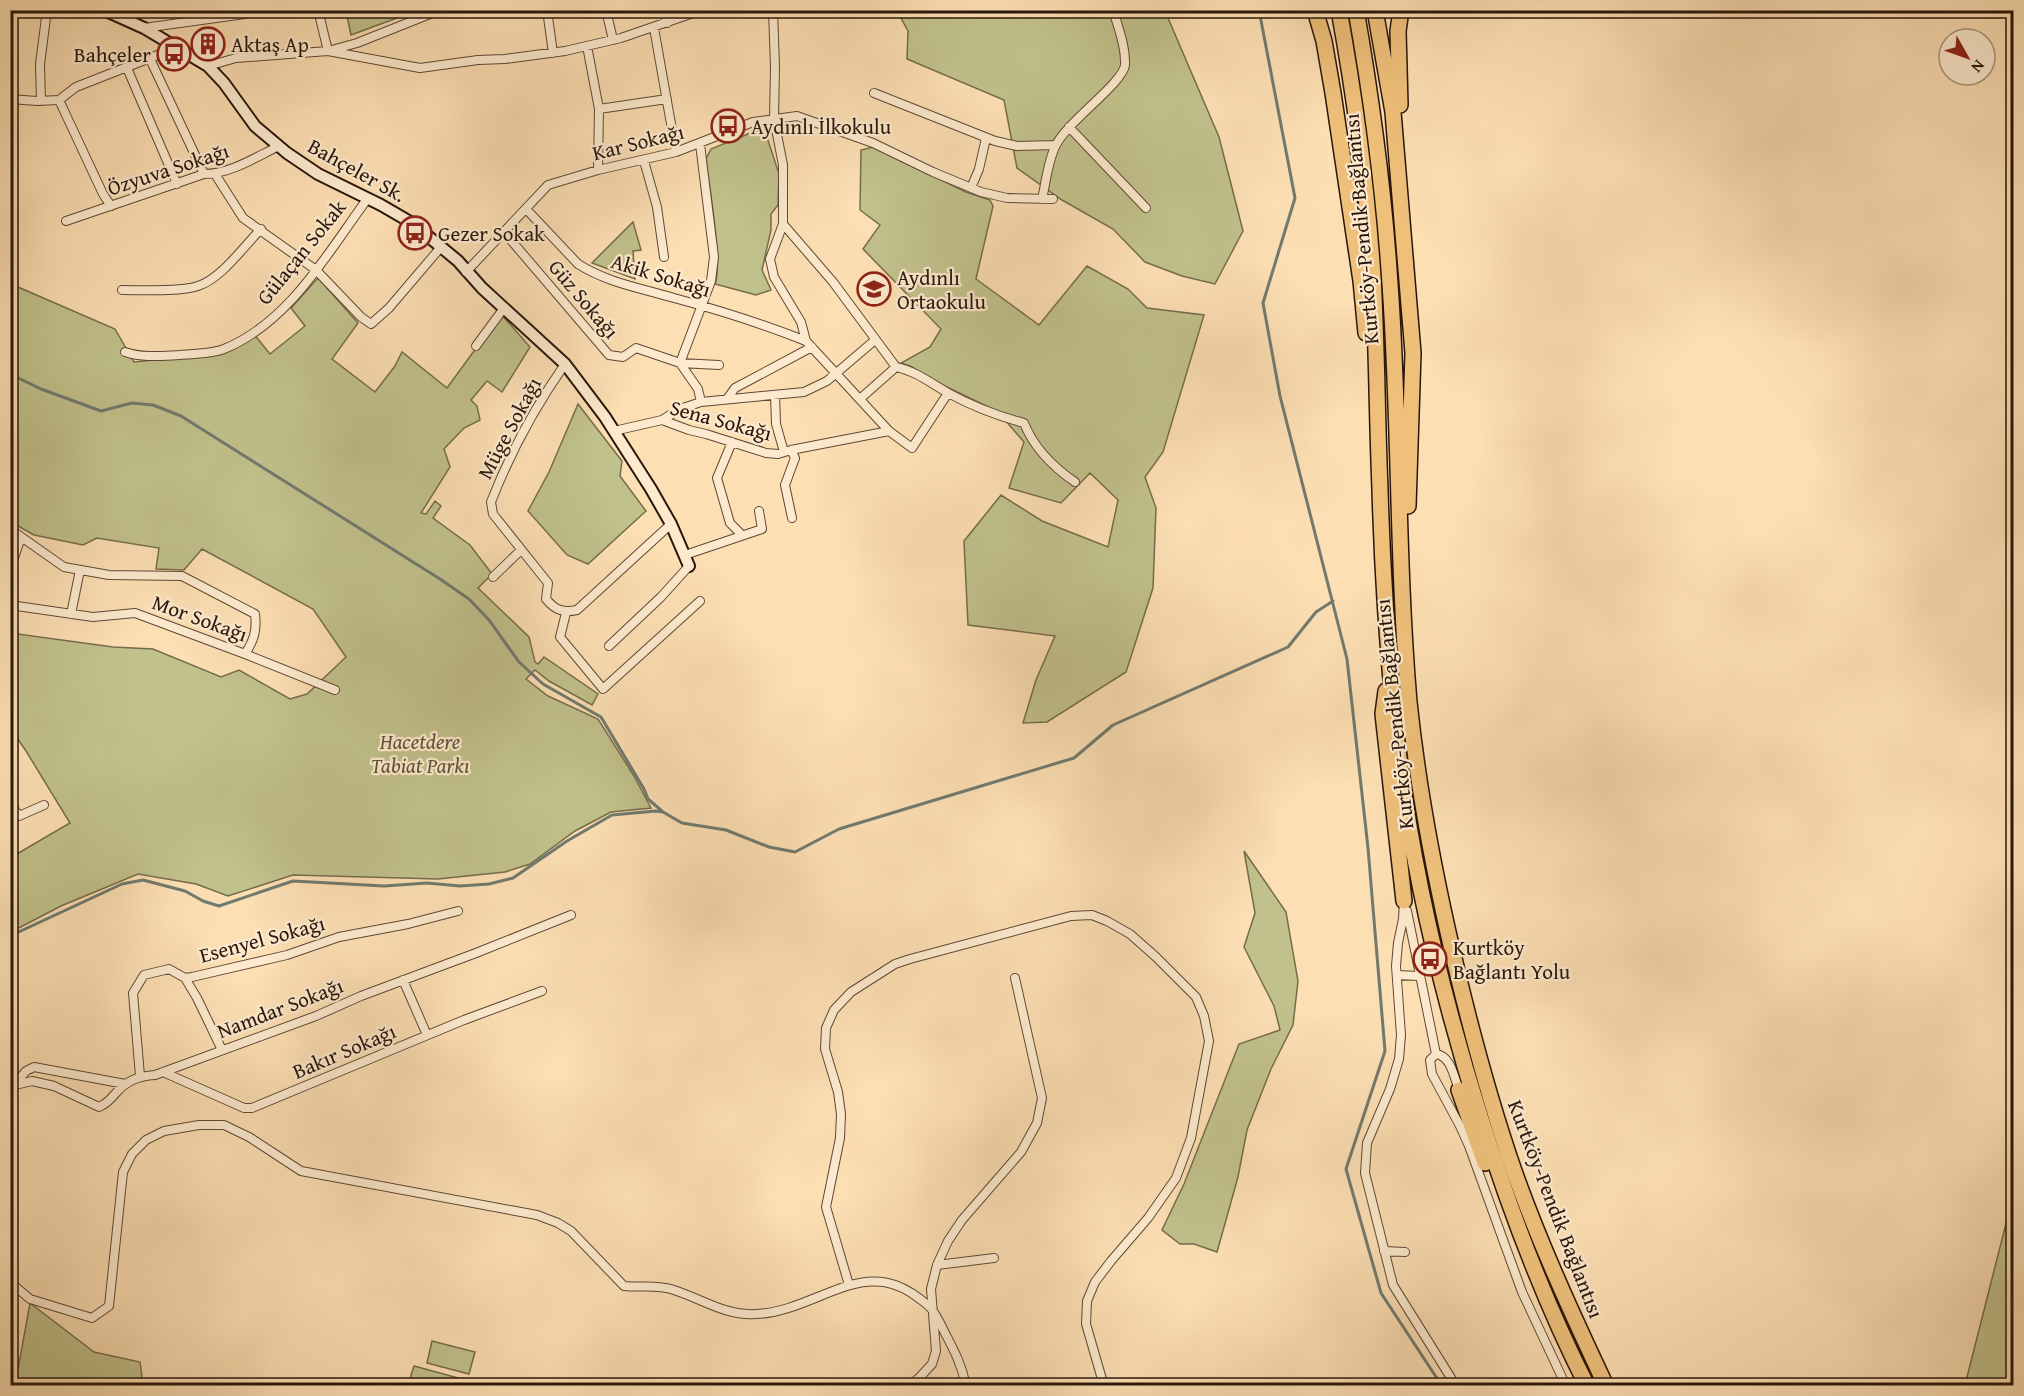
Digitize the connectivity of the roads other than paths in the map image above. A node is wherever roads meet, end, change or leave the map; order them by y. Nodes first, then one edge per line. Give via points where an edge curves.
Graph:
1 (47, 10) edge
2 (273, 10) edge
3 (318, 10) edge
4 (440, 10) edge
5 (547, 10) edge
6 (606, 10) edge
7 (663, 10) edge
8 (702, 10) edge
9 (1113, 10) edge
10 (1317, 10) edge
11 (1339, 10) edge
12 (1356, 10) edge
13 (1375, 10) edge
14 (1401, 10) edge
15 (105, 11) edge
16 (776, 11) edge
17 (667, 23) junction
18 (144, 28) junction
19 (654, 28) junction
20 (613, 40) junction
21 (587, 46) junction
22 (178, 47) junction
23 (328, 51) junction
24 (553, 53) junction
25 (150, 59) junction
26 (208, 66) junction
27 (127, 68) junction
28 (874, 93) dead end
29 (10, 99) edge
30 (667, 99) junction
31 (59, 100) junction
32 (41, 101) junction
33 (599, 110) junction
34 (774, 119) junction
35 (1069, 127) junction
36 (986, 138) junction
37 (700, 144) junction
38 (1056, 145) junction
39 (279, 146) junction
40 (676, 152) junction
41 (644, 160) junction
42 (598, 170) junction
43 (204, 174) junction
44 (215, 174) junction
45 (177, 184) junction
46 (971, 188) junction
47 (1400, 192) junction
48 (368, 198) junction
49 (1042, 199) junction
50 (1053, 199) dead end
51 (111, 206) junction
52 (1146, 208) dead end
53 (527, 210) junction
54 (66, 221) dead end
55 (783, 224) junction
56 (261, 229) junction
57 (504, 232) junction
58 (441, 247) junction
59 (664, 257) dead end
60 (316, 270) junction
61 (466, 272) junction
62 (122, 290) dead end
63 (702, 306) junction
64 (504, 308) junction
65 (875, 340) junction
66 (809, 344) junction
67 (476, 346) dead end
68 (125, 352) dead end
69 (680, 363) junction
70 (565, 364) junction
71 (719, 365) dead end
72 (896, 366) junction
73 (837, 373) junction
74 (948, 393) junction
75 (776, 395) junction
76 (861, 398) junction
77 (1378, 398) junction
78 (727, 399) junction
79 (701, 402) junction
80 (662, 420) junction
81 (614, 431) junction
82 (889, 431) junction
83 (732, 442) junction
84 (788, 451) junction
85 (1076, 482) dead end
86 (759, 511) dead end
87 (792, 518) dead end
88 (671, 524) junction
89 (10, 529) edge
90 (742, 535) junction
91 (21, 537) junction
92 (521, 550) junction
93 (685, 555) junction
94 (689, 566) joint
95 (10, 570) edge
96 (80, 570) junction
97 (493, 577) dead end
98 (1401, 587) junction
99 (700, 601) dead end
100 (10, 605) edge
101 (566, 613) junction
102 (71, 614) junction
103 (609, 646) dead end
104 (245, 654) junction
105 (1390, 667) junction
106 (335, 690) dead end
107 (10, 802) edge
108 (44, 805) dead end
109 (1404, 901) junction
110 (458, 911) dead end
111 (571, 915) dead end
112 (1397, 975) junction
113 (1418, 976) junction
114 (184, 978) junction
115 (1015, 978) dead end
116 (403, 980) junction
117 (542, 992) dead end
118 (427, 1035) junction
119 (222, 1050) junction
120 (1436, 1054) junction
121 (163, 1072) junction
122 (140, 1076) junction
123 (126, 1084) junction
124 (13, 1088) edge
125 (1459, 1090) joint
126 (1384, 1251) junction
127 (1404, 1252) dead end
128 (993, 1258) dead end
129 (937, 1265) junction
130 (10, 1282) edge
131 (849, 1285) junction
132 (932, 1309) junction
133 (909, 1386) edge
134 (966, 1386) edge
135 (1104, 1386) edge
136 (1456, 1386) edge
137 (1566, 1386) edge
138 (1579, 1386) edge
139 (1587, 1386) edge
140 (1606, 1386) edge

1 - 32 street via 40,64
2 - 18 street
3 - 23 street
4 - 23 street
5 - 24 street
6 - 20 street
7 - 17 street
8 - 17 street
9 - 35 street via 1125,66 1116,81
10 - 77 highway
11 - 77 highway, Kurtköy-Pendik Bağlantısı via 1356,114 1373,276
12 - 98 highway, Kurtköy-Pendik Bağlantısı via 1380,167 1390,285
13 - 47 highway via 1393,112
14 - 47 highway
15 - 18 street, Bahçeler Sk.
16 - 34 street
17 - 19 street
18 - 22 street, Bahçeler Sk.
19 - 20 street
19 - 30 street
20 - 21 street
21 - 24 street
21 - 33 street
22 - 25 street
22 - 26 street, Bahçeler Sk.
23 - 24 street via 420,68
23 - 26 street via 236,58
25 - 27 street
25 - 43 street
26 - 39 street, Bahçeler Sk. via 255,126
27 - 31 street via 76,87
27 - 45 street
28 - 36 street
29 - 32 street
30 - 33 street
30 - 40 street
31 - 32 street
31 - 51 street
33 - 42 street
34 - 37 street, Kar Sokağı via 753,122
34 - 46 street, Kar Sokağı via 797,116 873,143
34 - 55 street via 783,165
35 - 38 street
35 - 52 street
36 - 38 street via 1017,146
36 - 46 street
37 - 40 street, Kar Sokağı
37 - 63 street via 714,257
38 - 49 street
39 - 44 street, Özyuva Sokağı
39 - 48 street, Bahçeler Sk. via 318,174
40 - 41 street, Kar Sokağı
41 - 42 street, Kar Sokağı
41 - 59 street via 657,207
42 - 53 street, Kar Sokağı via 548,185
43 - 44 street, Özyuva Sokağı
43 - 45 street, Özyuva Sokağı
44 - 56 street via 243,218
45 - 51 street, Özyuva Sokağı
46 - 49 street, Kar Sokağı via 1007,198
47 - 98 highway via 1413,353
48 - 58 street, Bahçeler Sk. via 412,223
48 - 60 street, Gülaçan Sokak
49 - 50 street, Kar Sokağı
51 - 54 street, Özyuva Sokağı
53 - 57 street, Kar Sokağı
53 - 63 street, Akik Sokağı via 589,271 623,285
55 - 65 street via 833,282
55 - 66 street via 770,259 774,277 801,322
56 - 60 street
56 - 62 street via 216,276 198,286
57 - 61 street, Kar Sokağı
57 - 69 street, Güz Sokağı via 609,355 622,357 636,348
58 - 60 street via 371,324
58 - 61 street, Bahçeler Sk.
60 - 68 street, Gülaçan Sokak via 287,305 223,350 139,357
61 - 64 street, Bahçeler Sk.
63 - 66 street, Akik Sokağı
63 - 69 street
64 - 67 street
64 - 70 street, Bahçeler Sk.
65 - 72 street
65 - 73 street
66 - 73 street
66 - 78 street via 735,388
69 - 71 street, Güz Sokağı
69 - 79 street via 698,389
70 - 81 street, Bahçeler Sk.
70 - 92 street, Müge Sokağı via 528,423 491,502 493,514
72 - 74 street via 912,370
72 - 76 street
73 - 75 street via 804,392
73 - 76 street
74 - 82 street via 912,448
74 - 85 street via 996,416 1024,423 1029,436 1056,469
75 - 78 street
75 - 84 street via 776,424
76 - 82 street
77 - 105 highway, Kurtköy-Pendik Bağlantısı
78 - 79 street
79 - 80 street
80 - 81 street, Sena Sokağı
80 - 83 street, Sena Sokağı
81 - 88 street, Bahçeler Sk.
82 - 84 street, Sena Sokağı
83 - 84 street, Sena Sokağı via 766,453
83 - 90 street via 717,478 730,523
84 - 87 street via 795,458 784,485
86 - 90 street via 762,529
88 - 93 street, Bahçeler Sk.
88 - 101 street via 577,610
89 - 91 street
90 - 93 street
91 - 95 street
91 - 96 street via 64,567
92 - 97 street
92 - 101 street, Müge Sokağı via 548,583 546,599 553,608
93 - 94 street, Bahçeler Sk.
94 - 103 street
96 - 102 street
96 - 104 street via 110,576 182,576 206,588 255,614 254,641
98 - 140 highway, Kurtköy-Pendik Bağlantısı via 1420,784 1462,994 1515,1172
99 - 101 street via 603,689 560,637
100 - 102 street, Mor Sokağı
102 - 104 street, Mor Sokağı via 135,613
104 - 106 street, Mor Sokağı
105 - 109 highway via 1383,714
105 - 139 highway, Kurtköy-Pendik Bağlantısı via 1403,787 1417,869 1458,1046 1502,1186 1563,1339
107 - 108 street via 19,816
109 - 112 street
109 - 113 street
110 - 114 street, Esenyel Sokağı via 339,937 287,955
111 - 116 street, Namdar Sokağı
112 - 113 street
112 - 126 street via 1399,1059 1367,1143 1365,1159
113 - 120 street
114 - 119 street
114 - 122 street, Esenyel Sokağı via 169,969 144,975 133,993
115 - 129 street via 1042,1098 1037,1123 1021,1152 962,1220
116 - 118 street
116 - 119 street, Namdar Sokağı
117 - 118 street, Bakır Sokağı
118 - 121 street, Bakır Sokağı via 252,1108 234,1104
119 - 121 street, Namdar Sokağı
120 - 125 street via 1447,1060
120 - 137 street via 1430,1060 1432,1074 1461,1126 1522,1292
121 - 122 street, Namdar Sokağı
122 - 123 street, Namdar Sokağı
123 - 124 street via 34,1067
123 - 124 street, Namdar Sokağı via 99,1107 54,1086 32,1081
125 - 138 highway via 1524,1268 1556,1344
126 - 127 street
126 - 136 street via 1393,1285
128 - 129 street
129 - 132 street via 931,1289
130 - 131 street via 30,1299 92,1318 109,1306 123,1172 132,1154 146,1140 164,1131 224,1125 301,1171 558,1222 624,1286 654,1285 738,1314 759,1314
131 - 132 street via 873,1280 892,1282
131 - 135 street via 826,1207 841,1114 825,1049 826,1028 834,1010 851,992 895,964 1071,916 1092,915 1130,934 1196,997 1209,1041 1191,1138 1176,1178 1095,1282 1087,1301 1086,1324
132 - 133 street via 936,1351 932,1364
132 - 134 street via 962,1365

